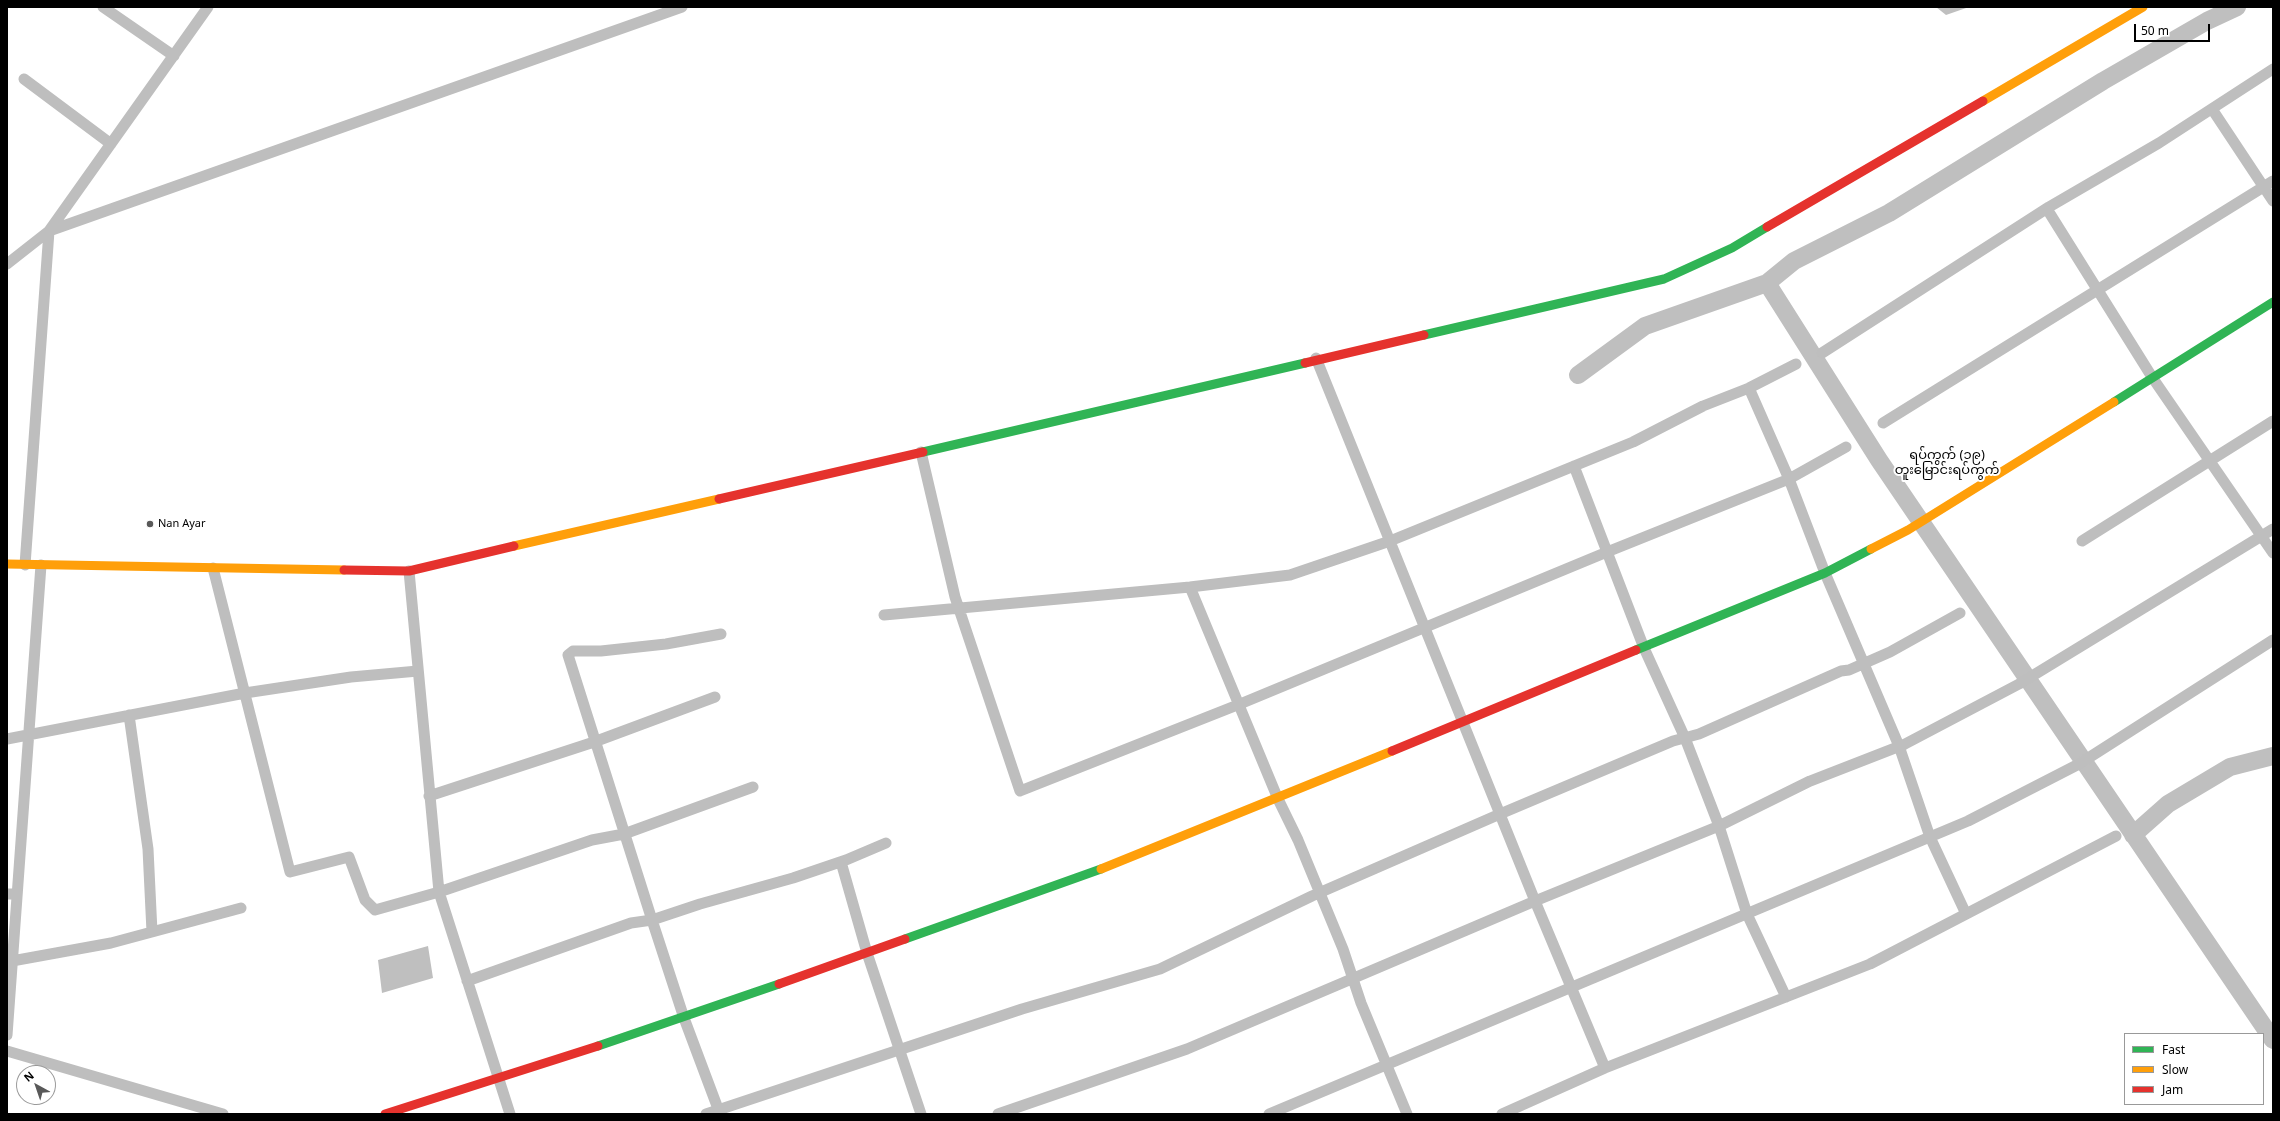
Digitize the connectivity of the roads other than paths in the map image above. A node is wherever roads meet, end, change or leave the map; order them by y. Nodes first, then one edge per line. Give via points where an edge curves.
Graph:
1 (103, 7) edge
2 (208, 7) edge
3 (682, 7) edge
4 (2143, 7) edge
5 (174, 56) junction
6 (2273, 68) edge
7 (24, 80) dead end
8 (2212, 109) junction
9 (110, 144) junction
10 (2268, 184) edge
11 (2273, 201) edge
12 (2047, 209) junction
13 (49, 230) junction
14 (7, 264) edge
15 (2097, 290) junction
16 (2273, 302) edge
17 (1822, 353) dead end
18 (1316, 358) junction
19 (1796, 364) dead end
20 (2152, 377) junction
21 (1749, 388) junction
22 (2273, 421) edge
23 (1883, 423) dead end
24 (1846, 447) dead end
25 (921, 452) junction
26 (2210, 461) junction
27 (1574, 466) junction
28 (1789, 479) junction
29 (2273, 529) edge
30 (2262, 536) junction
31 (1390, 541) junction
32 (2082, 541) dead end
33 (1607, 552) junction
34 (2273, 554) edge
35 (7, 564) edge
36 (25, 565) junction
37 (41, 565) junction
38 (213, 568) junction
39 (409, 571) junction
40 (1825, 574) junction
41 (1190, 587) junction
42 (959, 608) junction
43 (1960, 613) dead end
44 (884, 615) dead end
45 (1425, 628) junction
46 (721, 634) dead end
47 (2273, 640) edge
48 (1644, 648) junction
49 (1865, 663) junction
50 (418, 671) junction
51 (245, 693) junction
52 (715, 697) dead end
53 (1240, 704) junction
54 (130, 715) junction
55 (1462, 722) junction
56 (29, 734) junction
57 (1685, 738) junction
58 (7, 739) edge
59 (594, 742) junction
60 (1899, 746) junction
61 (753, 787) dead end
62 (429, 796) junction
63 (1278, 799) junction
64 (1500, 814) junction
65 (1719, 826) junction
66 (624, 834) junction
67 (2116, 836) dead end
68 (1930, 837) junction
69 (886, 844) dead end
70 (841, 862) junction
71 (439, 892) junction
72 (1319, 892) junction
73 (12, 894) edge
74 (1535, 901) junction
75 (241, 908) dead end
76 (1747, 914) junction
77 (1966, 914) junction
78 (652, 920) junction
79 (152, 932) junction
80 (866, 953) junction
81 (12, 961) junction
82 (1352, 979) junction
83 (467, 981) junction
84 (1572, 987) junction
85 (1786, 997) junction
86 (684, 1018) junction
87 (7, 1035) edge
88 (898, 1050) junction
89 (7, 1051) edge
90 (1387, 1064) junction
91 (1605, 1068) junction
92 (499, 1079) junction
93 (719, 1112) edge
94 (223, 1114) edge
95 (385, 1114) edge
96 (510, 1114) edge
97 (706, 1114) edge
98 (921, 1114) edge
99 (998, 1114) edge
100 (1269, 1114) edge
101 (1407, 1114) edge
102 (1502, 1114) edge

1 - 5 street
2 - 5 street
3 - 13 street
4 - 18 main road via 1732,248 1664,279
5 - 9 street
6 - 8 street
7 - 9 street
8 - 10 street
8 - 12 street
9 - 13 street
10 - 11 street
10 - 15 street
12 - 15 street
12 - 17 street
13 - 14 street
13 - 36 street
15 - 20 street
15 - 23 street
16 - 20 main road
18 - 25 main road
18 - 31 street
19 - 21 street
20 - 26 street
20 - 40 main road via 1908,530
21 - 27 street via 1703,406 1633,442
21 - 28 street
22 - 26 street
24 - 28 street
25 - 39 main road
25 - 42 street
26 - 30 street
26 - 32 street
27 - 31 street
27 - 33 street
28 - 33 street
28 - 40 street
29 - 30 street
30 - 34 street
30 - 60 street via 2019,684
31 - 41 street via 1290,574
31 - 45 street
33 - 45 street
33 - 48 street
35 - 36 main road
36 - 37 main road
37 - 38 main road
37 - 56 street
38 - 39 main road
38 - 51 street
39 - 50 street
40 - 48 main road
40 - 49 street
41 - 42 street
41 - 53 street
42 - 44 street
42 - 53 street via 1020,791
43 - 49 street
45 - 53 street
45 - 55 street
46 - 59 street via 666,644 570,653 568,655
47 - 68 street via 2079,764 1968,821
48 - 55 main road
48 - 57 street
49 - 57 street
49 - 60 street
50 - 51 street via 351,677
50 - 62 street
51 - 54 street
51 - 71 street via 290,872 349,857 365,900 375,910
52 - 59 street
53 - 63 street
54 - 56 street
54 - 79 street via 148,849
55 - 63 main road
55 - 64 street
56 - 58 street
56 - 73 street
57 - 64 street
57 - 65 street
59 - 62 street
59 - 66 street
60 - 65 street via 1810,781
60 - 68 street
61 - 66 street
62 - 71 street
63 - 72 street
63 - 80 main road via 1122,862
64 - 72 street
64 - 74 street
65 - 74 street
65 - 76 street
66 - 71 street via 592,840
66 - 78 street
67 - 77 street
68 - 76 street
68 - 77 street
69 - 70 street
70 - 78 street
70 - 80 street
71 - 83 street
72 - 82 street
72 - 88 street via 1160,969 1022,1009
73 - 81 street
74 - 82 street
74 - 84 street
75 - 79 street
76 - 84 street
76 - 85 street
77 - 85 street via 1870,964
78 - 83 street via 631,922
78 - 86 street
79 - 81 street via 111,943
80 - 86 main road
80 - 88 street
81 - 87 street
82 - 90 street
82 - 99 street via 1187,1049
83 - 92 street
84 - 90 street
84 - 91 street
85 - 91 street
86 - 92 main road
86 - 93 street
88 - 93 street
88 - 98 street
89 - 94 street
90 - 100 street
90 - 101 street
91 - 102 street
92 - 95 main road
92 - 96 street
93 - 97 street

